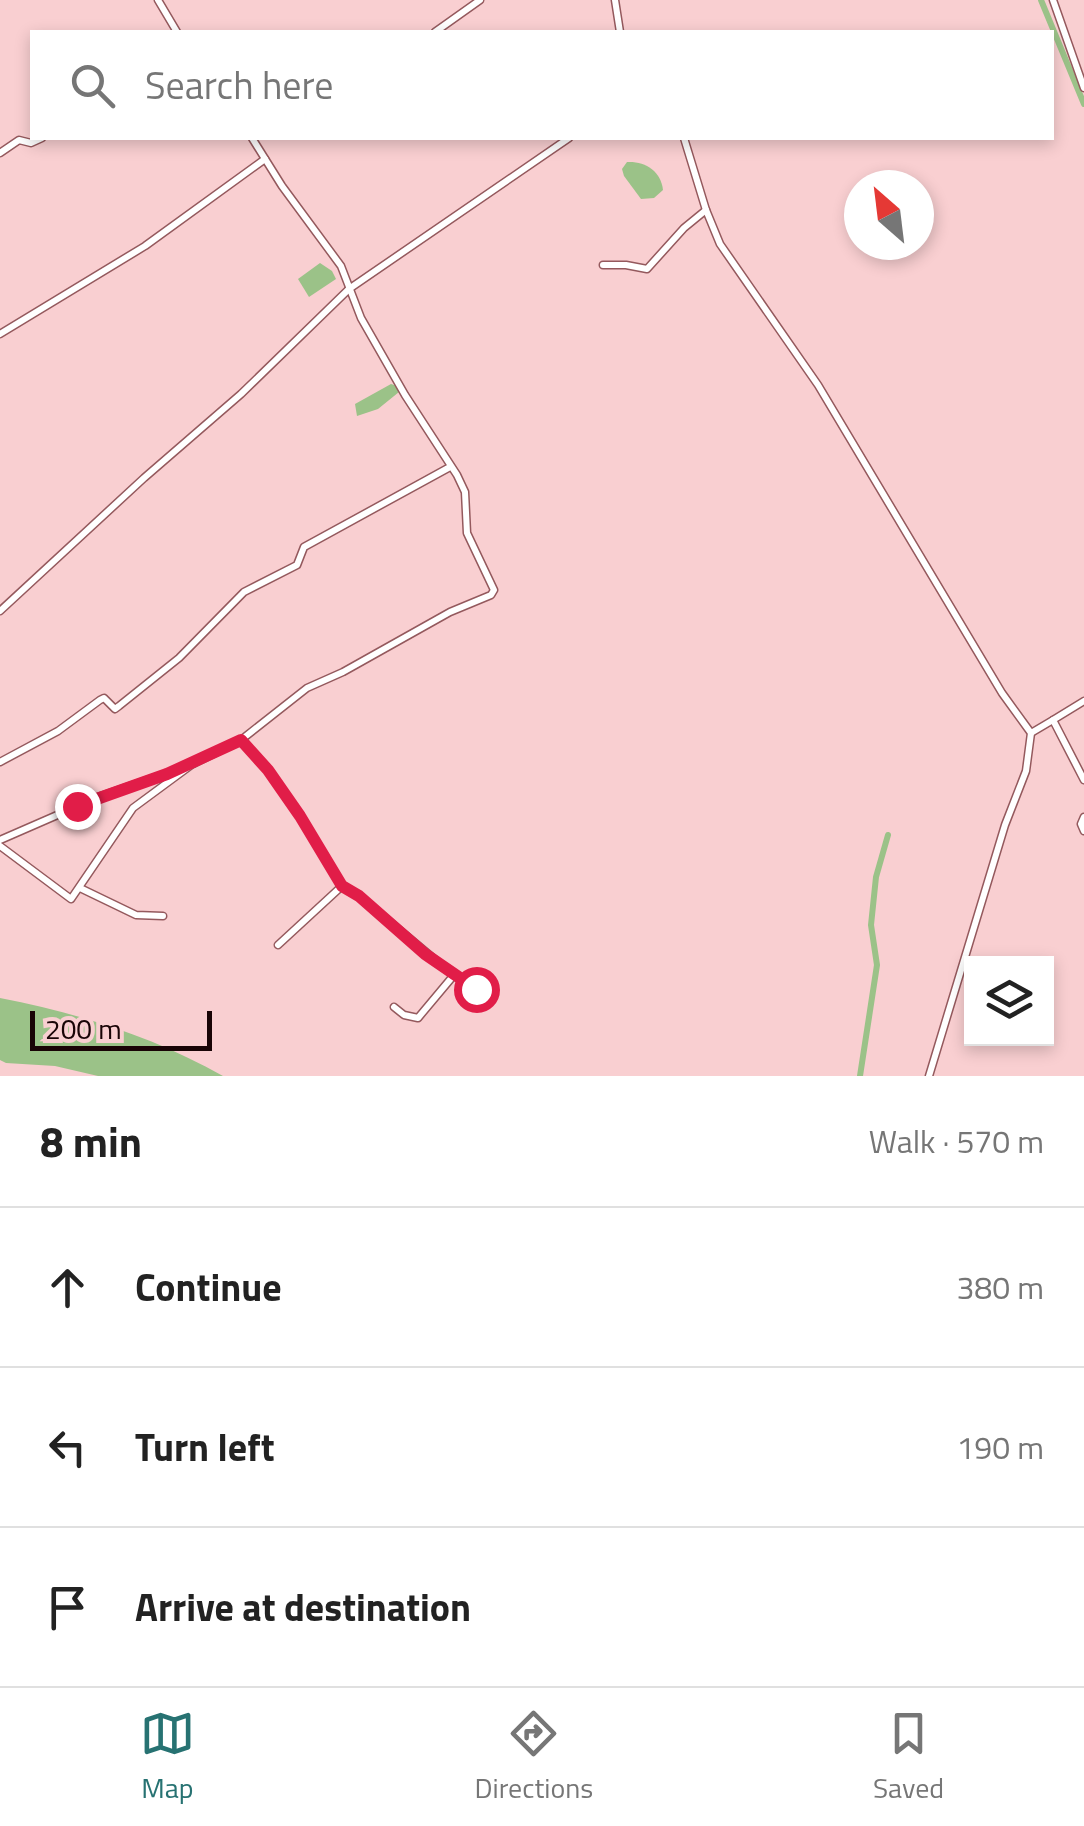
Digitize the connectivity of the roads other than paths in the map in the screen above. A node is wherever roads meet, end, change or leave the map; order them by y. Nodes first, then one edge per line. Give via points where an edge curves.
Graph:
1 (158, 0) edge
2 (480, 0) edge
3 (615, 0) edge
4 (1053, 0) edge
5 (176, 30) edge
6 (438, 30) edge
7 (620, 30) edge
8 (1084, 88) edge
9 (38, 140) edge
10 (253, 140) edge
11 (566, 140) edge
12 (685, 140) edge
13 (0, 153) edge
14 (265, 159) junction
15 (706, 210) junction
16 (602, 266) dead end
17 (349, 290) junction
18 (0, 334) edge
19 (450, 466) junction
20 (0, 611) edge
21 (1084, 701) edge
22 (1053, 720) junction
23 (1031, 733) junction
24 (241, 740) junction
25 (0, 762) edge
26 (194, 763) junction
27 (1084, 780) edge
28 (1084, 817) edge
29 (1084, 831) edge
30 (0, 843) edge
31 (342, 886) junction
32 (80, 888) junction
33 (163, 916) dead end
34 (278, 945) dead end
35 (454, 975) junction
36 (490, 995) dead end
37 (394, 1008) dead end
38 (929, 1076) edge

1 - 5 street
2 - 6 street
3 - 7 street
4 - 8 street
9 - 13 street via 20,140
10 - 14 street
11 - 17 street
12 - 15 street
14 - 17 street via 341,266
14 - 18 street via 121,262
15 - 16 street via 646,269
15 - 23 street via 720,244 818,385
17 - 19 street
17 - 20 street
19 - 24 street via 465,492 464,525 492,595 307,688
19 - 25 street via 304,547 297,565 244,592 180,658 115,709 104,698
21 - 22 street
22 - 23 street
22 - 27 street
23 - 38 street via 1026,771
24 - 26 street
24 - 31 street via 300,816
26 - 30 street
26 - 32 street via 133,808
28 - 29 street
30 - 32 street via 68,898
31 - 34 street
31 - 35 street
32 - 33 street via 136,915
35 - 36 street
35 - 37 street via 418,1018

